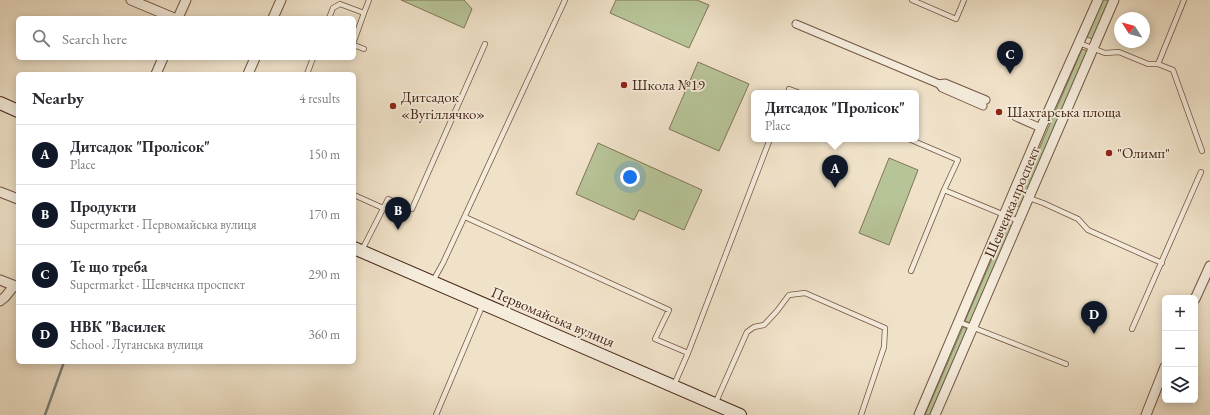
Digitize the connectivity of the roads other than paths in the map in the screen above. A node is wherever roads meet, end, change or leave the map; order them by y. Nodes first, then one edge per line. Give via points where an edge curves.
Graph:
1 (131, 0) edge
2 (186, 0) edge
3 (281, 0) edge
4 (369, 0) edge
5 (565, 0) edge
6 (912, 0) edge
7 (964, 0) edge
8 (1098, 0) edge
9 (1114, 0) edge
10 (1184, 0) edge
11 (364, 13) junction
12 (169, 16) edge
13 (179, 16) edge
14 (274, 16) edge
15 (330, 16) edge
16 (796, 24) dead end
17 (356, 35) edge
18 (1079, 43) junction
19 (485, 44) dead end
20 (356, 46) edge
21 (1093, 48) junction
22 (364, 49) dead end
23 (162, 60) edge
24 (253, 60) edge
25 (312, 60) edge
26 (1158, 64) junction
27 (157, 72) edge
28 (249, 72) edge
29 (308, 72) edge
30 (0, 103) edge
31 (984, 103) dead end
32 (16, 110) edge
33 (1016, 117) dead end
34 (1041, 128) junction
35 (769, 142) edge
36 (916, 142) edge
37 (1202, 152) dead end
38 (1201, 172) dead end
39 (944, 190) junction
40 (0, 192) edge
41 (356, 196) edge
42 (16, 198) edge
43 (1029, 198) junction
44 (383, 208) junction
45 (1005, 215) junction
46 (465, 217) junction
47 (1019, 221) junction
48 (358, 250) edge
49 (1162, 263) junction
50 (1210, 266) edge
51 (911, 271) dead end
52 (0, 280) edge
53 (432, 282) junction
54 (16, 286) edge
55 (1197, 295) edge
56 (0, 301) edge
57 (482, 304) junction
58 (959, 322) junction
59 (973, 327) junction
60 (1132, 329) dead end
61 (688, 353) junction
62 (1066, 364) dead end
63 (1162, 375) edge
64 (673, 386) junction
65 (715, 404) junction
66 (734, 414) edge
67 (436, 415) edge
68 (861, 415) edge
69 (919, 415) edge
70 (935, 415) edge
71 (1146, 415) edge

1 - 12 street
2 - 13 street
3 - 14 street
4 - 11 lane
5 - 46 lane
6 - 7 lane via 956,19
8 - 18 street, Шевченка проспект
9 - 21 street, Шевченка проспект
10 - 26 lane
11 - 15 lane via 340,4 333,8
11 - 17 lane
16 - 31 street via 939,84 942,88
18 - 21 lane
18 - 34 street, Шевченка проспект
19 - 44 lane via 412,210 388,199
20 - 22 lane
21 - 26 lane via 1105,53 1119,52 1148,64
21 - 43 street, Шевченка проспект
23 - 27 street
24 - 28 street
25 - 29 lane
26 - 37 lane via 1173,70
30 - 32 main road
33 - 34 street
34 - 45 street, Шевченка проспект
35 - 61 lane
36 - 39 lane via 958,160
38 - 49 lane
39 - 45 lane
39 - 51 lane
40 - 42 street
41 - 44 lane
43 - 47 street, Шевченка проспект
43 - 49 lane via 1078,220 1088,230
44 - 48 lane
45 - 47 lane
45 - 58 street, Шевченка проспект
46 - 53 lane via 444,263
46 - 61 lane via 669,310 655,339
47 - 59 street, Шевченка проспект
48 - 53 main road, Первомайська вулиця
49 - 60 lane
50 - 55 street
52 - 54 street
53 - 57 main road, Первомайська вулиця
54 - 56 street
57 - 64 main road, Первомайська вулиця
57 - 67 lane
58 - 59 lane
58 - 69 street, Шевченка проспект
59 - 62 lane
59 - 70 street, Шевченка проспект
61 - 64 lane
63 - 71 street
64 - 65 main road, Первомайська вулиця
65 - 66 main road, Первомайська вулиця
65 - 68 lane via 747,332 764,325 789,295 805,293 885,328 884,347

